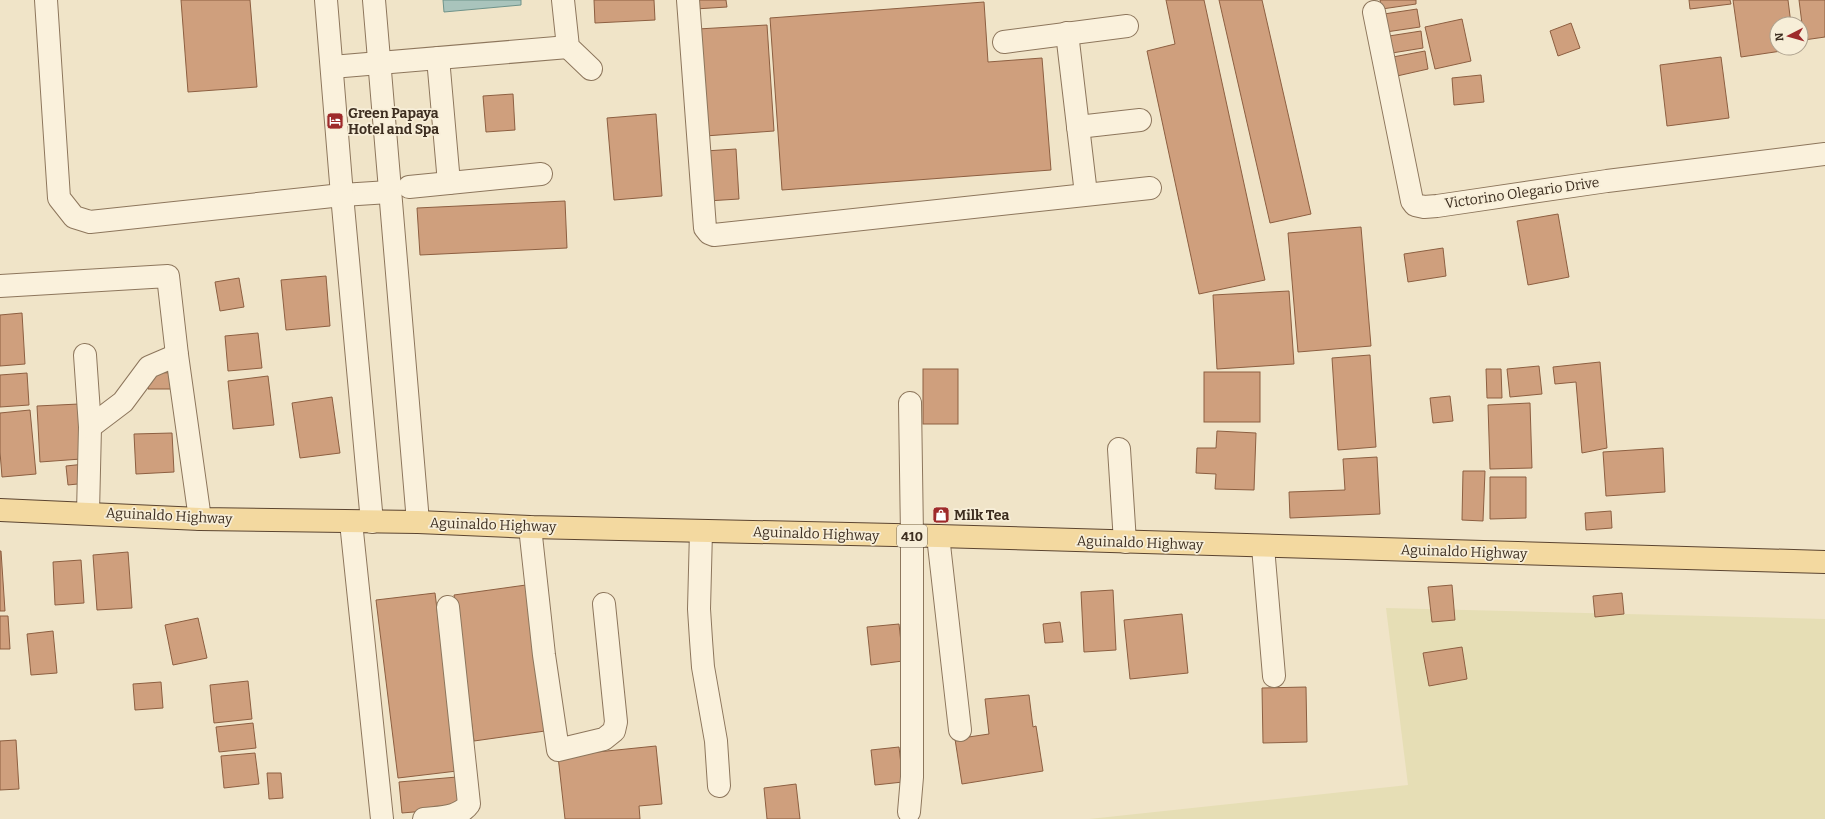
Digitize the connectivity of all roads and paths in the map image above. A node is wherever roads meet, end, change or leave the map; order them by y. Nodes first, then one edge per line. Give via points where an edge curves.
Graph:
1 (46, 0) edge
2 (326, 0) edge
3 (374, 0) edge
4 (564, 0) edge
5 (688, 0) edge
6 (1374, 12) dead end
7 (1127, 26) dead end
8 (1067, 33) junction
9 (1004, 42) dead end
10 (568, 47) junction
11 (438, 58) junction
12 (379, 62) junction
13 (332, 67) junction
14 (591, 69) dead end
15 (1140, 120) dead end
16 (1078, 127) junction
17 (1825, 154) edge
18 (541, 174) dead end
19 (449, 183) junction
20 (1150, 188) dead end
21 (399, 189) junction
22 (1086, 194) junction
23 (342, 195) junction
24 (0, 286) edge
25 (86, 355) dead end
26 (177, 355) junction
27 (910, 403) dead end
28 (90, 427) junction
29 (1119, 449) dead end
30 (0, 510) edge
31 (88, 513) junction
32 (200, 519) junction
33 (350, 522) junction
34 (372, 522) junction
35 (418, 522) junction
36 (530, 527) junction
37 (701, 531) junction
38 (912, 536) junction
39 (938, 536) junction
40 (1125, 542) junction
41 (1263, 546) junction
42 (1825, 562) edge
43 (604, 604) dead end
44 (448, 607) dead end
45 (1274, 676) dead end
46 (960, 730) dead end
47 (719, 786) dead end
48 (909, 812) dead end
49 (382, 819) edge
50 (424, 819) edge

1 - 23 street via 59,198 74,217 90,222
2 - 13 street
3 - 12 street
4 - 10 street
5 - 22 street via 705,228 709,234
6 - 17 street, Victorino Olegario Drive via 1412,201 1415,205 1437,206 1607,181
7 - 8 street
8 - 9 street
8 - 16 street
10 - 11 street
10 - 14 street
11 - 12 street
11 - 19 street
12 - 13 street
12 - 21 street
13 - 23 street
15 - 16 street
16 - 22 street
18 - 19 street
19 - 21 street
20 - 22 street
21 - 23 street
21 - 35 street
23 - 34 street
24 - 26 street via 168,276
25 - 28 street
26 - 28 street via 149,367 123,402
26 - 32 street
27 - 38 street
28 - 31 street
29 - 40 street
30 - 31 main road, Aguinaldo Highway / 410
31 - 32 main road, Aguinaldo Highway / 410
32 - 33 main road, Aguinaldo Highway / 410
33 - 34 main road, Aguinaldo Highway / 410
33 - 49 street
34 - 35 main road, Aguinaldo Highway / 410
35 - 36 main road, Aguinaldo Highway / 410
36 - 37 main road, Aguinaldo Highway / 410
36 - 43 street via 544,655 558,750 604,740 614,731 616,722
37 - 38 main road, Aguinaldo Highway / 410
37 - 47 street via 701,640 716,741
38 - 39 main road, Aguinaldo Highway / 410
38 - 48 street via 912,777
39 - 40 main road, Aguinaldo Highway / 410
39 - 46 street
40 - 41 main road, Aguinaldo Highway / 410
41 - 42 main road, Aguinaldo Highway / 410
41 - 45 street
44 - 50 street via 469,804 464,811 457,814

